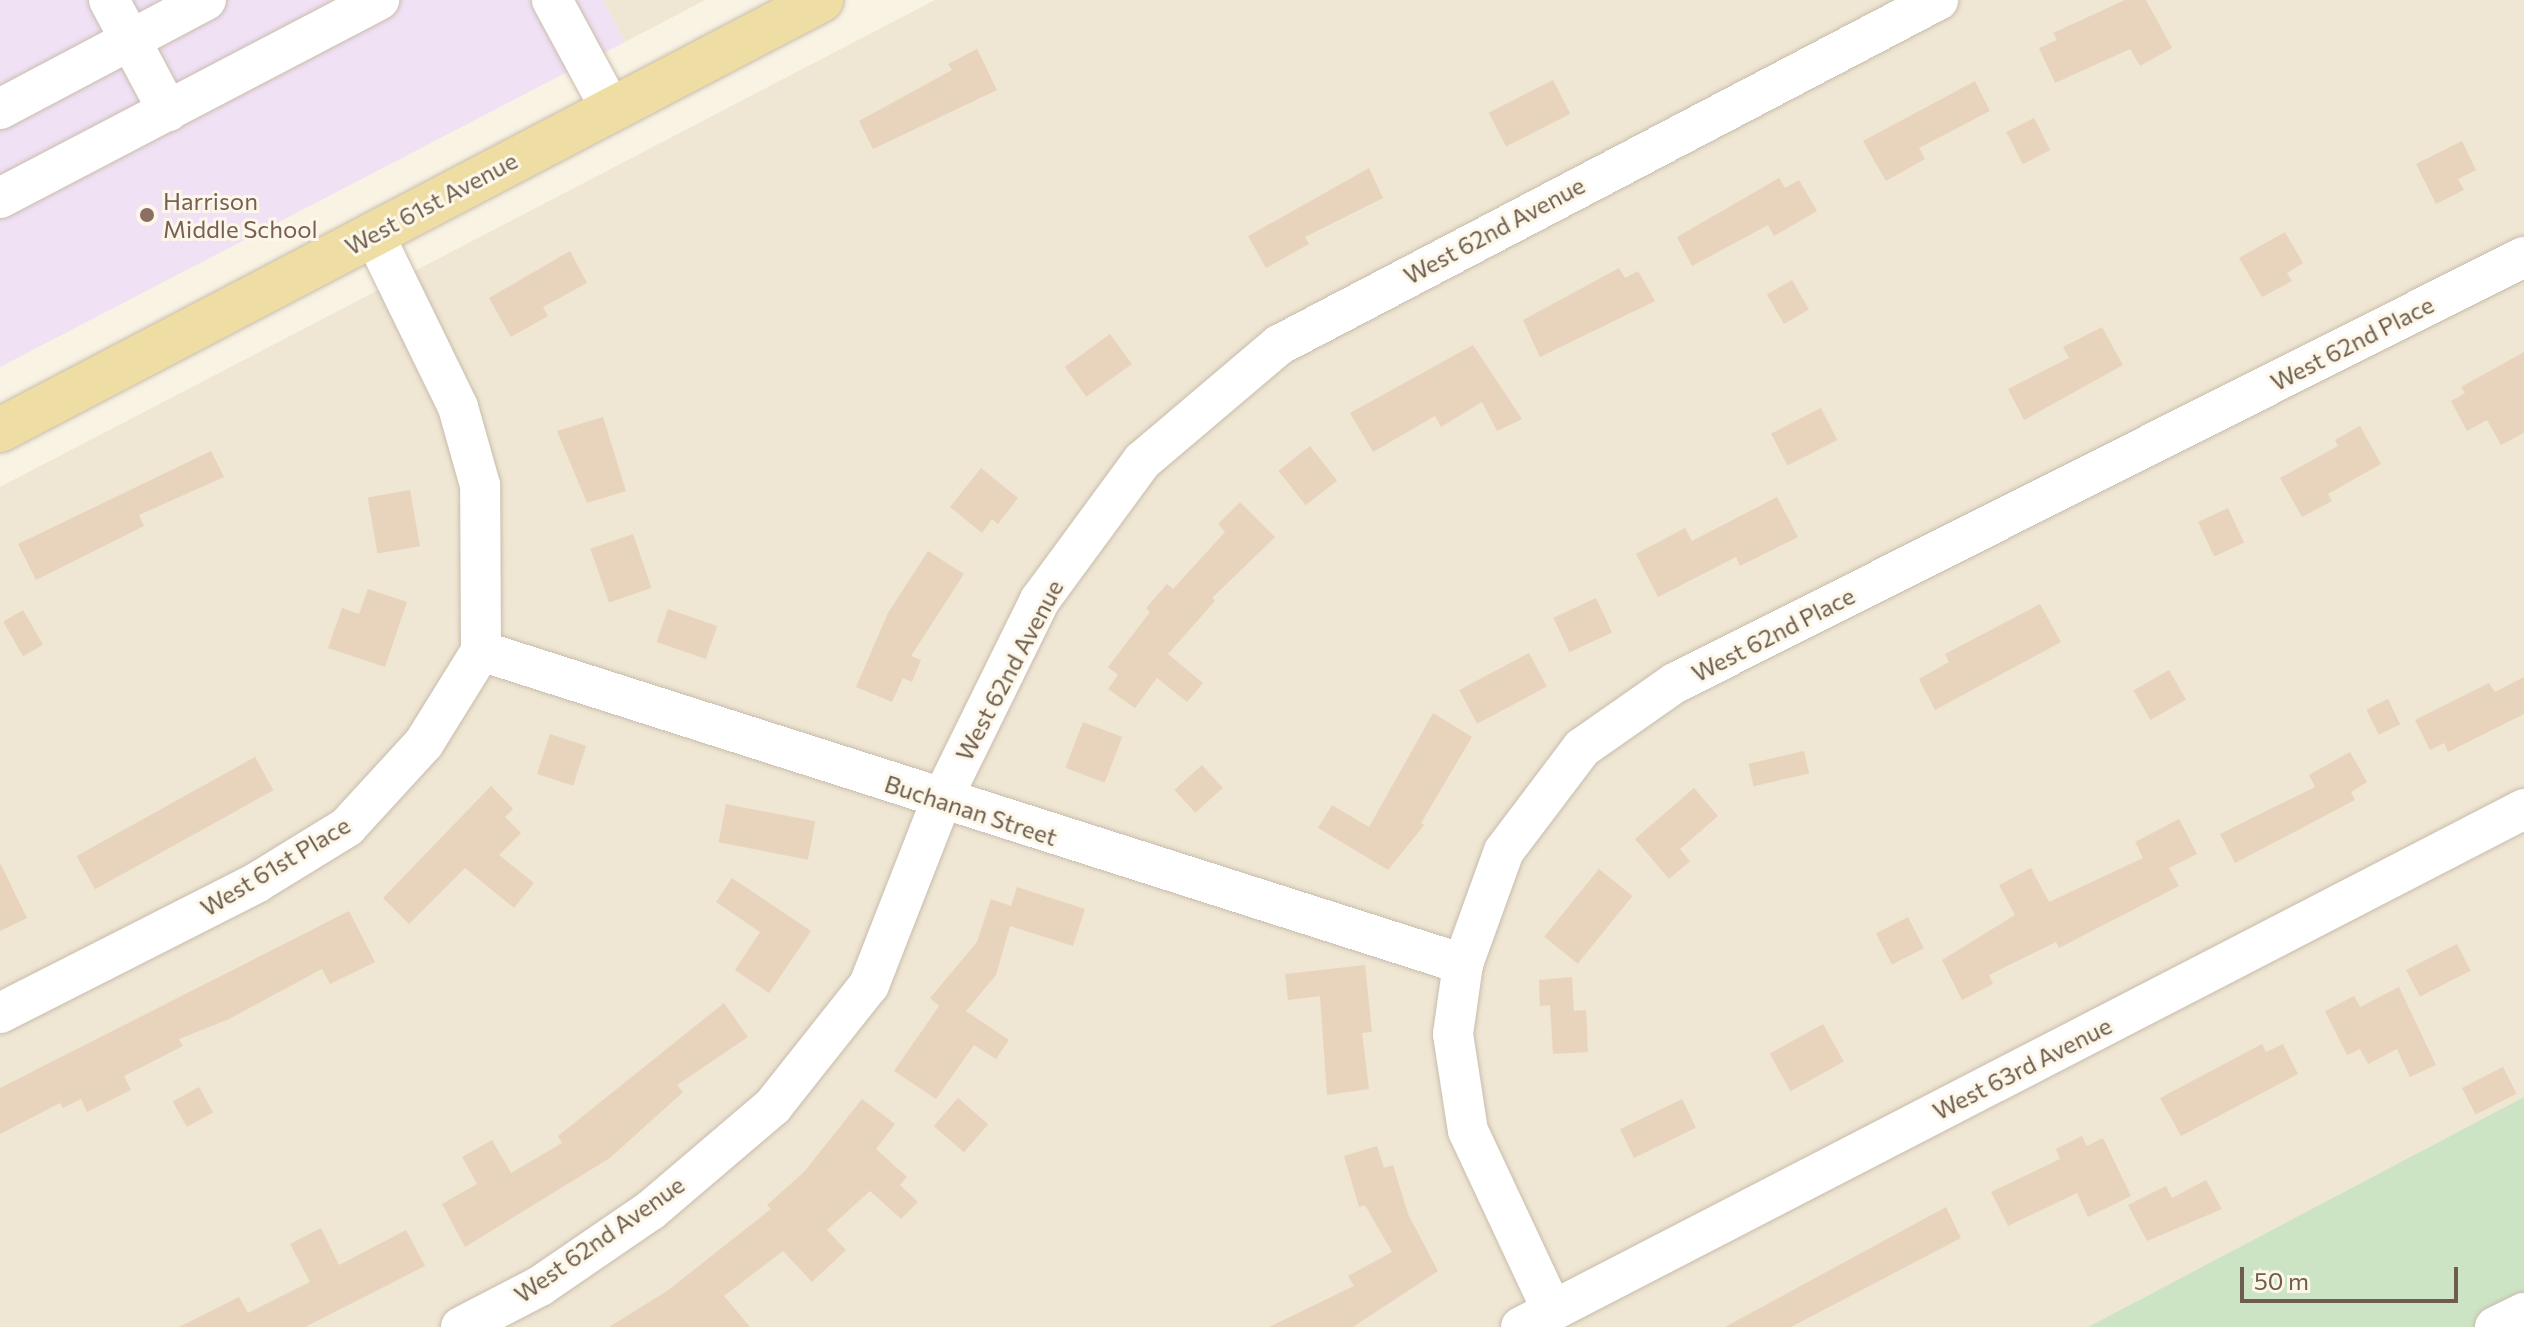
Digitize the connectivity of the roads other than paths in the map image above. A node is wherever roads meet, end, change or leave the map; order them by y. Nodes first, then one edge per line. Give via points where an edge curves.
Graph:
1 (109, 0) edge
2 (206, 0) edge
3 (379, 0) edge
4 (552, 0) edge
5 (821, 0) edge
6 (1938, 0) edge
7 (131, 40) junction
8 (0, 109) edge
9 (611, 109) junction
10 (168, 111) junction
11 (0, 198) edge
12 (373, 233) junction
13 (2524, 257) edge
14 (0, 430) edge
15 (481, 651) junction
16 (941, 801) junction
17 (2524, 809) edge
18 (1463, 964) junction
19 (0, 1013) edge
20 (2524, 1313) edge
21 (1536, 1319) edge
22 (461, 1327) edge
23 (2495, 1327) edge

1 - 7 street
2 - 7 street
3 - 10 street
4 - 9 street
5 - 9 main road, West 61st Avenue
6 - 16 street, West 62nd Avenue via 1279,345 1132,474 1040,600
7 - 8 street
7 - 10 street
9 - 12 main road, West 61st Avenue
10 - 11 street
12 - 14 main road, West 61st Avenue
12 - 15 street via 458,407 480,485
13 - 18 street, West 62nd Place via 1675,683 1573,759 1504,851
15 - 16 street, Buchanan Street
15 - 19 street, West 61st Place via 424,743 347,827 256,883
16 - 18 street, Buchanan Street
16 - 22 street, West 62nd Avenue via 869,985 773,1106 651,1210 540,1286
17 - 21 street, West 63rd Avenue
18 - 21 street, West 62nd Place via 1453,1034 1468,1131
20 - 23 street

